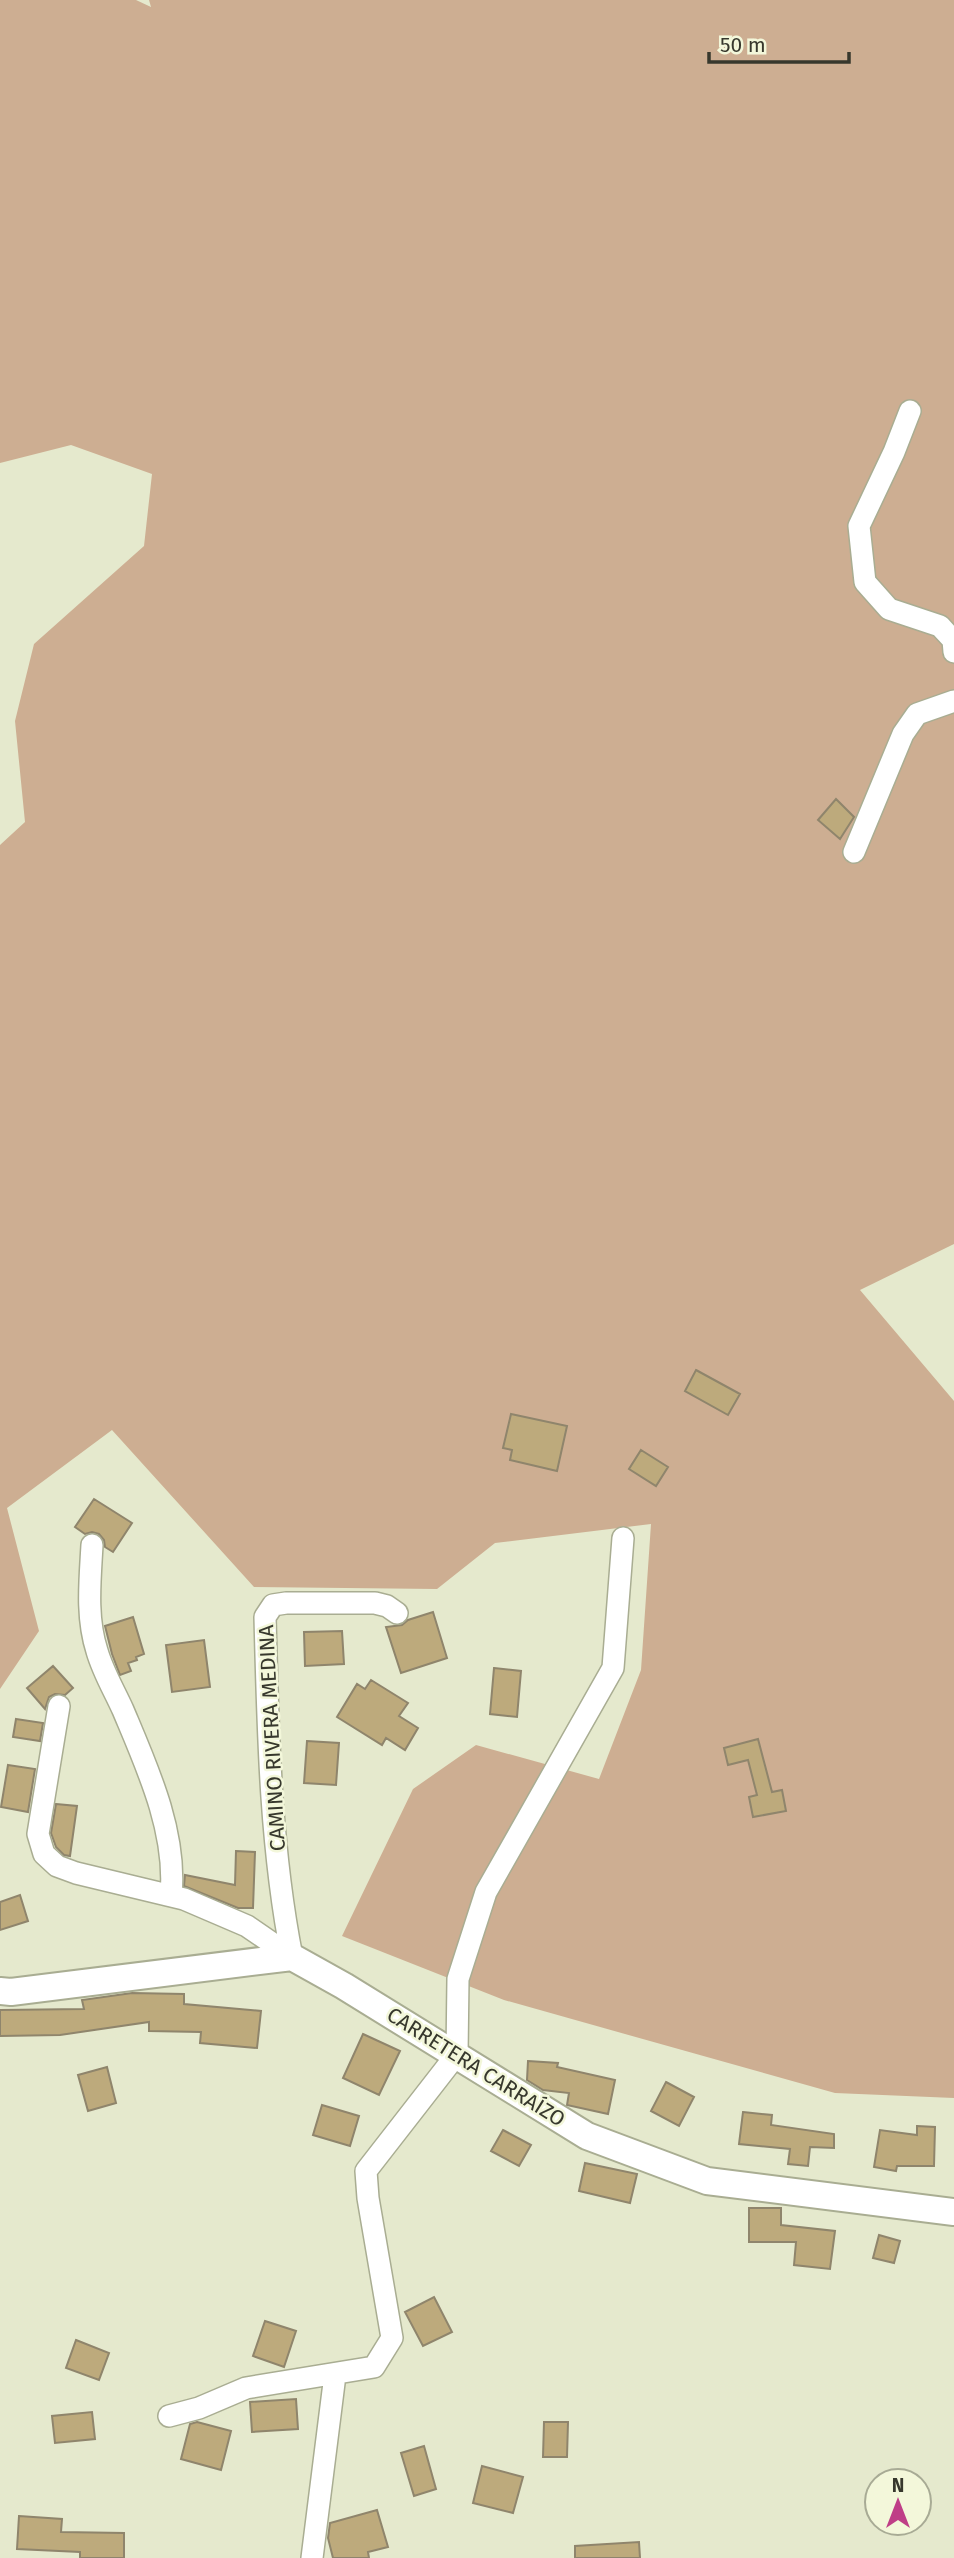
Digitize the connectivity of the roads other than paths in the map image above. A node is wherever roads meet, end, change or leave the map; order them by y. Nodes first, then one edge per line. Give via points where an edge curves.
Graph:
1 (910, 411) dead end
2 (954, 652) edge
3 (954, 701) edge
4 (854, 852) dead end
5 (623, 1538) dead end
6 (92, 1545) dead end
7 (397, 1614) dead end
8 (59, 1706) dead end
9 (171, 1895) junction
10 (292, 1958) junction
11 (0, 1991) edge
12 (457, 2054) junction
13 (954, 2212) edge
14 (335, 2375) junction
15 (169, 2416) dead end
16 (312, 2558) edge

1 - 2 street via 859,526 865,582 889,608 940,626 953,640
3 - 4 street via 917,714 903,734
5 - 12 street via 613,1668 486,1892 457,1979
6 - 9 street via 92,1634 154,1788 173,1869
7 - 10 street, CAMINO RIVERA MEDINA via 375,1603 286,1603 273,1605 265,1617 276,1846
8 - 9 street via 38,1834 44,1854 57,1866 76,1873
9 - 10 street via 247,1926
10 - 11 street
10 - 12 street, CARRETERA CARRAÍZO
12 - 13 street, CARRETERA CARRAÍZO via 587,2136 707,2181
12 - 14 street via 366,2171 391,2338 374,2367
14 - 15 street via 246,2388
14 - 16 street

